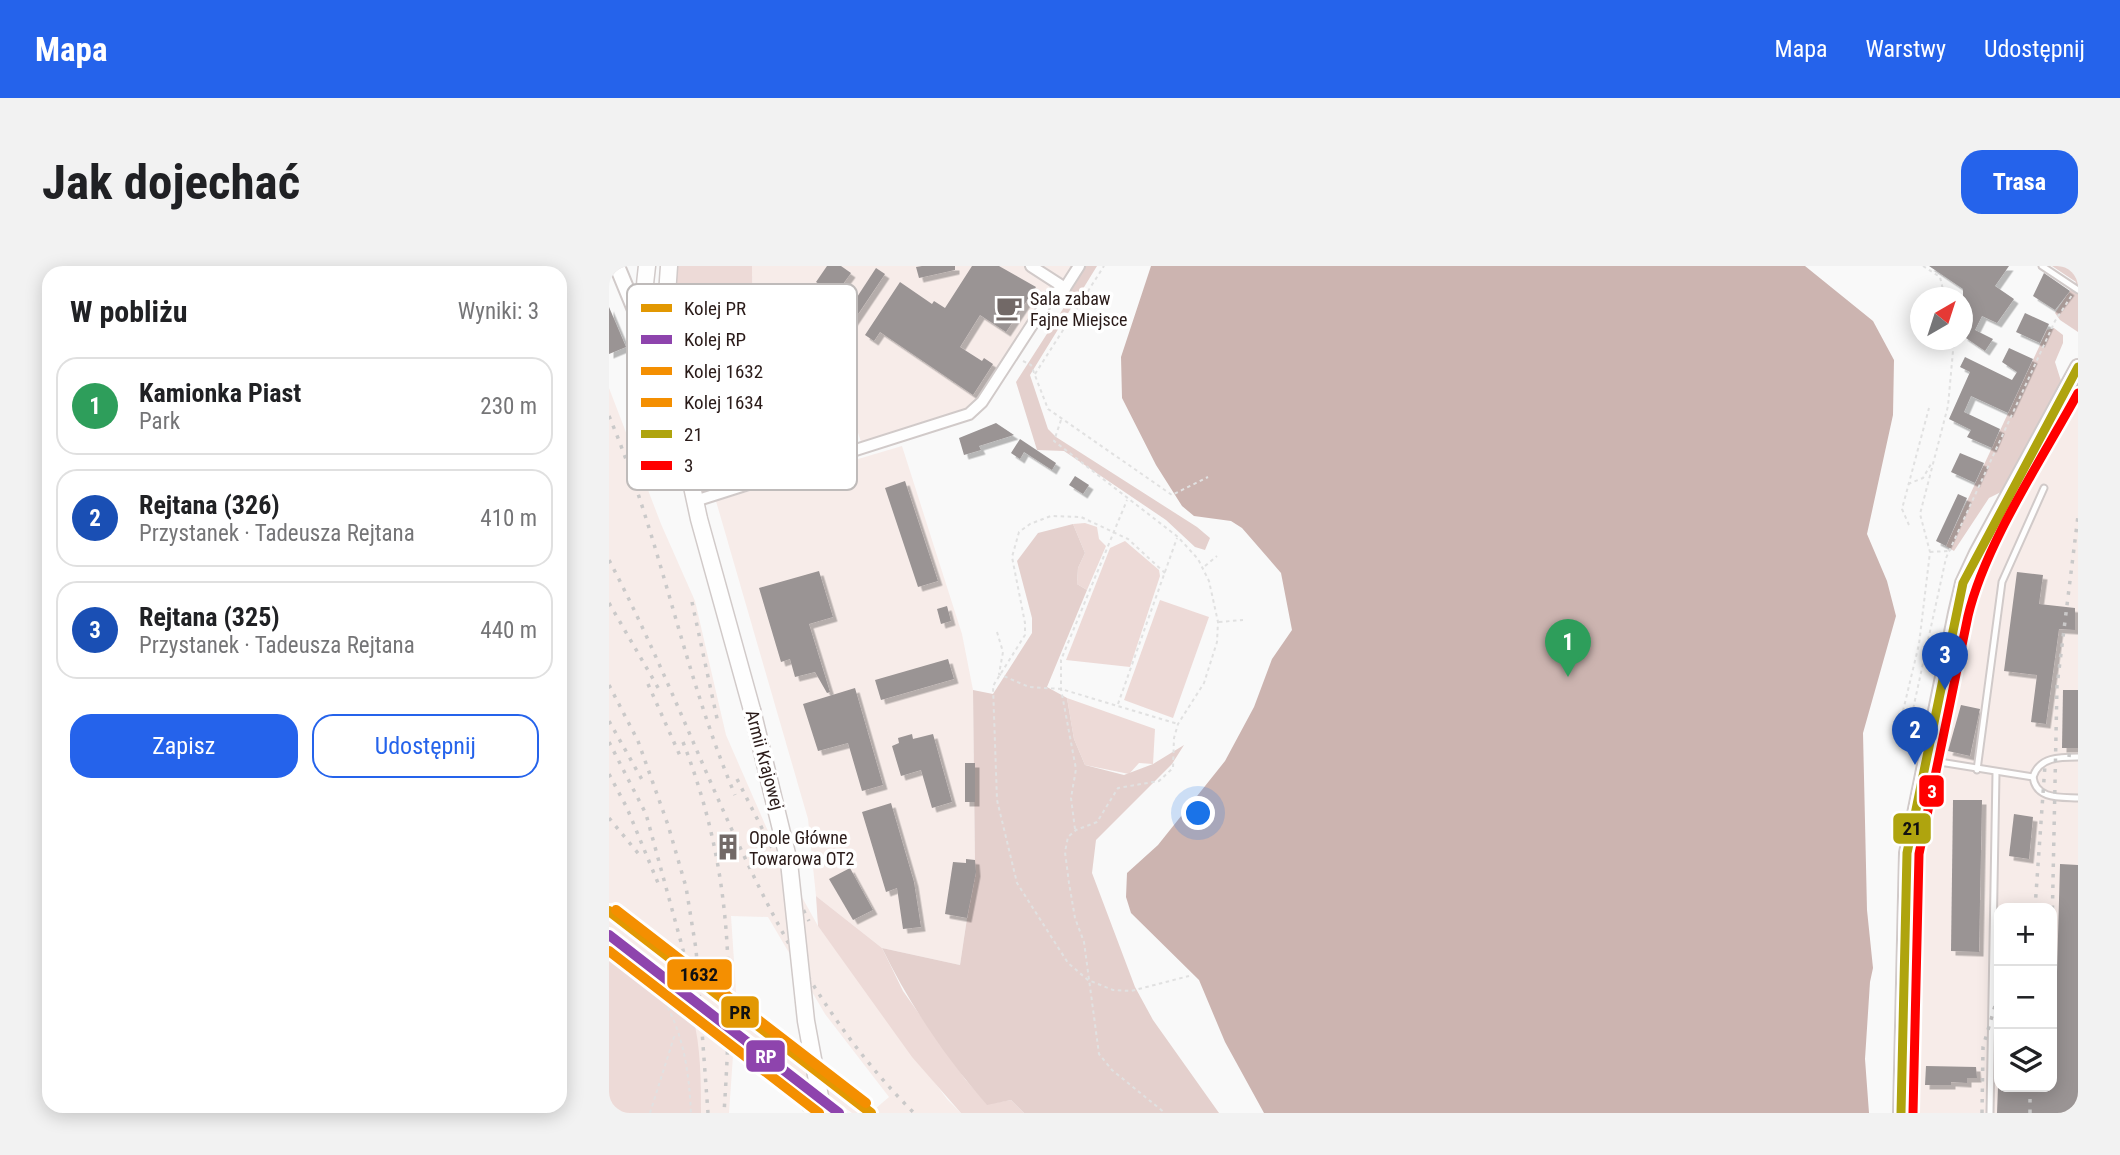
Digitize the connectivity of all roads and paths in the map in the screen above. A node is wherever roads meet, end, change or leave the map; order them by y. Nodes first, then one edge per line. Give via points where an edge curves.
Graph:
1 (617, 266) edge
2 (647, 266) edge
3 (669, 266) edge
4 (1031, 266) edge
5 (1079, 266) edge
6 (1104, 266) edge
7 (1923, 266) edge
8 (2042, 266) edge
9 (2077, 266) edge
10 (2078, 273) edge
11 (646, 284) edge
12 (668, 284) edge
13 (1942, 287) edge
14 (1065, 288) junction
15 (2077, 289) edge
16 (627, 290) edge
17 (1953, 350) edge
18 (1013, 356) junction
19 (2078, 367) edge
20 (1034, 375) junction
21 (1929, 408) dead end
22 (1061, 420) junction
23 (857, 450) edge
24 (1933, 460) junction
25 (1207, 477) dead end
26 (1908, 484) junction
27 (2044, 488) dead end
28 (693, 490) edge
29 (730, 490) edge
30 (1127, 500) junction
31 (695, 501) junction
32 (1909, 525) dead end
33 (1114, 529) junction
34 (1930, 536) dead end
35 (1178, 537) junction
36 (1927, 541) junction
37 (1949, 551) junction
38 (1930, 552) junction
39 (1217, 556) dead end
40 (1204, 567) junction
41 (1165, 573) junction
42 (1243, 620) dead end
43 (1218, 622) junction
44 (997, 632) dead end
45 (999, 674) junction
46 (1061, 690) junction
47 (1118, 705) junction
48 (1178, 724) junction
49 (1900, 746) dead end
50 (1919, 756) junction
51 (2078, 757) edge
52 (1977, 770) junction
53 (1996, 773) junction
54 (2033, 778) junction
55 (2078, 798) edge
56 (1076, 830) junction
57 (609, 948) edge
58 (1189, 976) dead end
59 (1088, 981) junction
60 (739, 1026) dead end
61 (676, 1031) junction
62 (650, 1113) edge
63 (691, 1113) edge
64 (805, 1113) edge
65 (823, 1113) edge
66 (1165, 1113) edge
67 (1901, 1113) edge
68 (1990, 1113) edge

1 - 16 street
2 - 11 main road
3 - 12 main road
4 - 14 street
5 - 14 street
6 - 20 path
7 - 13 path via 1940,277
8 - 15 lane
9 - 10 path
14 - 18 street via 1052,294
15 - 37 path via 2056,321
17 - 24 path via 1948,406
18 - 20 path via 1031,365
18 - 23 street via 982,402 962,417
19 - 50 street via 1966,577
20 - 22 path via 1048,409
21 - 26 path
22 - 25 path via 1172,495
22 - 30 path via 1054,441
24 - 26 path via 1923,478
24 - 36 path via 1920,514
26 - 32 path via 1902,509
27 - 52 lane via 2002,582
28 - 31 main road, Armii Krajowej
29 - 31 street
30 - 33 path
30 - 35 path
31 - 65 main road, Armii Krajowej, bridge via 789,862 809,1043
33 - 41 path
33 - 45 path via 1068,514 1030,524 1019,532 1012,557 1025,635
33 - 46 path via 1061,660
34 - 36 path
35 - 40 path
35 - 41 path
36 - 38 path
37 - 38 path
37 - 50 path via 1939,578 1910,723
38 - 49 path
39 - 40 path
40 - 43 path
41 - 47 path
42 - 43 path
43 - 48 path via 1204,683
44 - 45 path via 1003,653
45 - 46 path via 1029,687
45 - 59 path via 991,705 997,800 1017,883 1049,937
46 - 47 path
46 - 56 path via 1076,769 1071,798
47 - 48 path
48 - 56 path via 1173,768 1159,780 1118,788 1097,822
50 - 52 lane
50 - 67 street via 1907,853
51 - 54 lane via 2046,761
52 - 53 lane
53 - 54 lane
53 - 68 lane
54 - 55 lane via 2036,788 2045,794
56 - 59 path via 1068,837 1065,852
57 - 61 path via 652,985
58 - 59 path via 1131,991
59 - 66 path via 1099,1054
60 - 64 path via 772,1060
61 - 62 path
61 - 63 path via 689,1066

